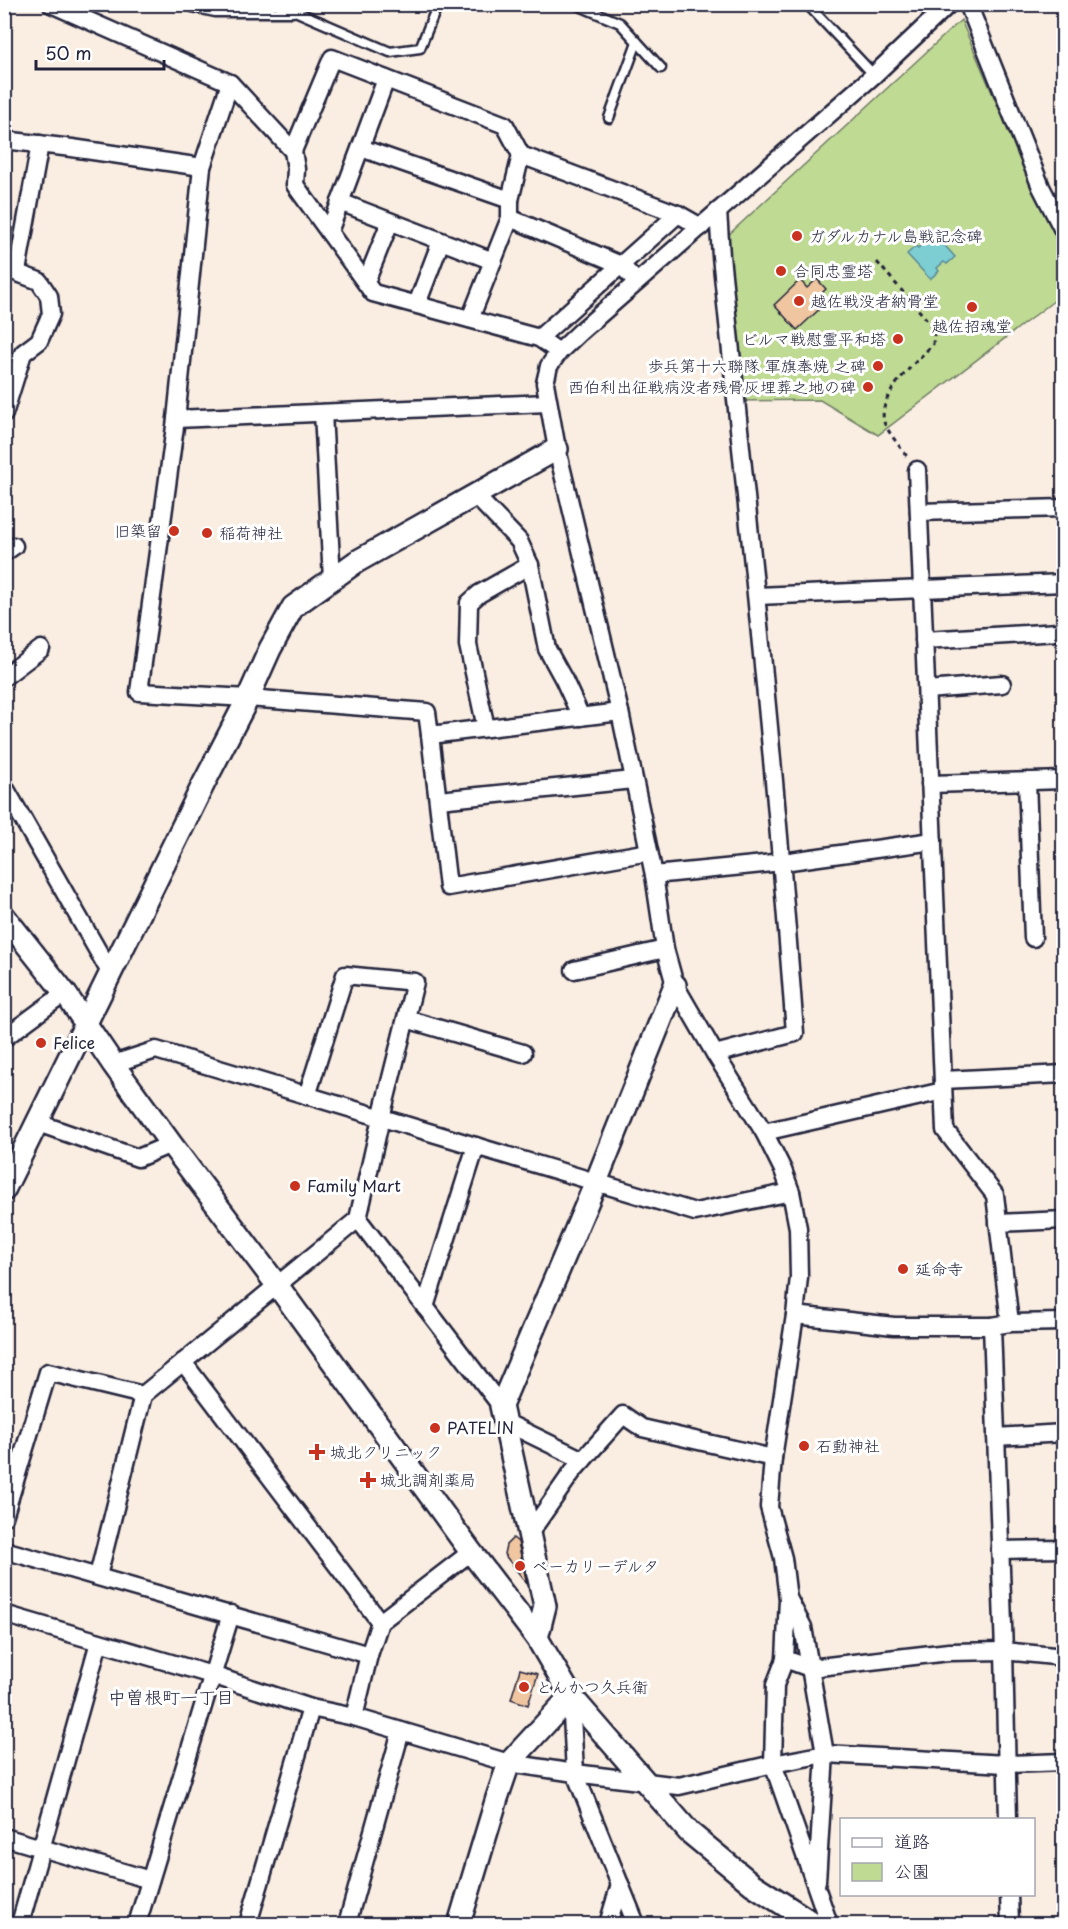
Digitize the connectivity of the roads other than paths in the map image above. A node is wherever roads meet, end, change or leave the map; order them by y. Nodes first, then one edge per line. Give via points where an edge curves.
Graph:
1 (51, 4) edge
2 (279, 4) edge
3 (438, 4) edge
4 (575, 4) edge
5 (807, 4) edge
6 (949, 4) edge
7 (968, 4) edge
8 (192, 7) dead end
9 (299, 12) junction
10 (637, 42) junction
11 (661, 68) dead end
12 (874, 75) junction
13 (386, 79) junction
14 (230, 83) junction
15 (609, 118) dead end
16 (4, 140) edge
17 (40, 144) junction
18 (361, 148) junction
19 (293, 151) junction
20 (521, 155) junction
21 (202, 167) junction
22 (510, 200) junction
23 (340, 202) junction
24 (718, 211) junction
25 (678, 214) junction
26 (510, 218) junction
27 (390, 222) junction
28 (700, 226) junction
29 (329, 232) junction
30 (1064, 232) edge
31 (441, 241) junction
32 (493, 261) junction
33 (621, 265) junction
34 (11, 270) edge
35 (366, 282) junction
36 (637, 282) junction
37 (417, 304) junction
38 (470, 319) junction
39 (539, 338) junction
40 (559, 352) junction
41 (548, 403) junction
42 (323, 413) junction
43 (4, 414) edge
44 (176, 419) junction
45 (557, 449) junction
46 (917, 470) road end
47 (474, 494) junction
48 (1064, 508) edge
49 (919, 512) junction
50 (530, 564) junction
51 (332, 579) junction
52 (1064, 583) edge
53 (922, 589) junction
54 (757, 596) junction
55 (1059, 632) dead end
56 (924, 640) junction
57 (41, 649) dead end
58 (4, 677) edge
59 (1002, 684) dead end
60 (927, 690) junction
61 (248, 698) junction
62 (620, 712) junction
63 (581, 717) junction
64 (486, 728) junction
65 (430, 735) junction
66 (633, 780) junction
67 (1064, 780) edge
68 (1027, 781) junction
69 (930, 784) junction
70 (4, 786) edge
71 (439, 800) junction
72 (933, 841) junction
73 (649, 852) junction
74 (783, 862) junction
75 (654, 875) junction
76 (4, 916) edge
77 (1033, 938) dead end
78 (665, 950) junction
79 (574, 970) dead end
80 (111, 974) junction
81 (675, 985) junction
82 (65, 993) junction
83 (405, 1019) junction
84 (86, 1022) junction
85 (4, 1038) edge
86 (523, 1053) dead end
87 (715, 1054) junction
88 (113, 1064) junction
89 (1064, 1074) edge
90 (943, 1085) junction
91 (307, 1096) junction
92 (381, 1118) junction
93 (38, 1123) junction
94 (764, 1132) junction
95 (171, 1144) junction
96 (476, 1146) junction
97 (596, 1182) junction
98 (4, 1190) edge
99 (791, 1192) junction
100 (358, 1219) junction
101 (1064, 1220) edge
102 (998, 1223) junction
103 (277, 1285) junction
104 (425, 1307) junction
105 (795, 1315) junction
106 (1064, 1322) edge
107 (1010, 1323) junction
108 (992, 1326) junction
109 (183, 1362) junction
110 (143, 1395) junction
111 (503, 1414) junction
112 (1064, 1433) edge
113 (996, 1437) junction
114 (773, 1458) junction
115 (583, 1460) junction
116 (4, 1518) edge
117 (529, 1534) junction
118 (1064, 1549) edge
119 (4, 1550) edge
120 (1000, 1550) junction
121 (471, 1552) junction
122 (98, 1576) junction
123 (788, 1599) junction
124 (4, 1614) edge
125 (231, 1614) junction
126 (380, 1622) junction
127 (537, 1638) junction
128 (99, 1642) junction
129 (1004, 1651) junction
130 (369, 1655) junction
131 (1064, 1656) edge
132 (785, 1659) junction
133 (810, 1668) junction
134 (212, 1675) junction
135 (571, 1696) junction
136 (311, 1708) junction
137 (354, 1717) junction
138 (402, 1731) junction
139 (825, 1754) junction
140 (1064, 1762) edge
141 (509, 1763) junction
142 (773, 1764) junction
143 (1006, 1764) junction
144 (575, 1773) junction
145 (645, 1782) junction
146 (1008, 1818) edge
147 (4, 1837) edge
148 (41, 1848) junction
149 (150, 1880) junction
150 (620, 1884) junction
151 (816, 1888) junction
152 (1010, 1896) edge
153 (20, 1924) edge
154 (137, 1924) edge
155 (248, 1924) edge
156 (347, 1924) edge
157 (459, 1924) edge
158 (608, 1924) edge
159 (636, 1924) edge
160 (814, 1924) edge
161 (829, 1924) edge
162 (1010, 1924) edge

1 - 14 street
2 - 9 lane
3 - 9 lane via 420,48 390,52
4 - 10 lane via 620,23
5 - 12 lane
6 - 12 street
7 - 30 street via 1041,187
8 - 9 lane via 215,12
10 - 11 lane
10 - 15 lane
12 - 24 street
13 - 18 street
13 - 19 street via 332,58
13 - 20 street via 505,125
14 - 19 street
14 - 21 street
16 - 17 street
17 - 21 street
17 - 34 street
18 - 22 street
18 - 23 street
19 - 29 street via 295,185
20 - 22 street
20 - 25 street
21 - 44 street
22 - 26 street
23 - 27 street
23 - 29 street
24 - 28 street
24 - 54 street
25 - 28 street
25 - 33 street
26 - 32 street
26 - 33 street
27 - 31 street
27 - 35 street
28 - 36 street
29 - 35 street
31 - 32 street
31 - 37 street
32 - 38 street
33 - 36 street
33 - 39 street
34 - 43 street via 39,281 49,296 51,314 39,341 24,353
35 - 37 street via 374,293
36 - 40 street
37 - 38 street
38 - 39 street
39 - 40 street
40 - 41 street via 549,366 545,383
41 - 42 street
41 - 45 street
42 - 44 street
42 - 51 street
44 - 61 street via 139,692
45 - 47 street
45 - 62 street
46 - 49 street
47 - 50 street via 519,541
47 - 51 street
48 - 49 street
49 - 53 street
50 - 63 street via 547,649
50 - 64 street via 468,603 468,645
51 - 61 street via 292,607
52 - 53 street
53 - 54 street
53 - 56 street
54 - 74 street
55 - 56 street
56 - 60 street
57 - 58 street
59 - 60 street
60 - 69 street
61 - 65 street via 427,712
61 - 80 street
62 - 63 street
62 - 66 street
63 - 64 street
64 - 65 street
65 - 71 street
66 - 71 street
66 - 73 street
67 - 68 street
68 - 69 street
68 - 77 street
69 - 72 street
70 - 80 street
71 - 73 street via 448,887
72 - 74 street
72 - 90 street
73 - 75 street
74 - 75 street
74 - 87 street via 795,1033
75 - 78 street
76 - 82 street
78 - 79 street
78 - 81 street
80 - 84 street
81 - 87 street
81 - 97 street
82 - 84 street
82 - 85 street
83 - 86 street
83 - 91 street via 415,982 345,975
83 - 92 street
84 - 88 street
84 - 93 street
87 - 94 street
88 - 91 street via 156,1050
88 - 95 street
89 - 90 street
90 - 94 street
90 - 102 street via 945,1130 995,1195
91 - 92 street
92 - 96 street
92 - 100 street
93 - 95 street via 138,1158
93 - 98 street
94 - 99 street
95 - 103 street
96 - 97 street
96 - 104 street
97 - 99 street via 695,1212
97 - 111 street
99 - 105 street via 798,1228
100 - 103 street
100 - 104 street
101 - 102 street
102 - 107 street
103 - 109 street
103 - 121 street
104 - 111 street
105 - 108 street via 894,1326
105 - 114 street
106 - 107 street
107 - 108 street
108 - 113 street
109 - 110 street
109 - 126 street
110 - 116 street via 48,1372
110 - 122 street
111 - 115 street
111 - 117 street
112 - 113 street
113 - 120 street
114 - 115 street via 642,1428 623,1415
114 - 123 street via 769,1507 783,1558
115 - 117 street
117 - 127 street via 545,1606
118 - 120 street
119 - 122 street
120 - 129 street
121 - 126 street
121 - 127 street
122 - 125 street
123 - 132 street
123 - 133 street via 803,1627
124 - 128 street
125 - 130 street
125 - 134 street
126 - 130 street
127 - 135 street
128 - 134 street
128 - 148 street
129 - 131 street
129 - 133 street via 949,1652
129 - 143 street
130 - 137 street
132 - 133 street
132 - 142 street via 775,1685
133 - 139 street
134 - 136 street
134 - 149 street
135 - 141 street
135 - 144 street
135 - 145 street
136 - 137 street
136 - 155 street
137 - 138 street
138 - 141 street
138 - 156 street
139 - 142 street
139 - 143 street
139 - 151 street
140 - 143 street
141 - 144 street
141 - 157 street
142 - 145 street via 679,1786
142 - 151 street
143 - 146 street
144 - 145 street
144 - 150 street
145 - 160 street via 689,1832 752,1884
147 - 148 street
148 - 149 street
148 - 153 street
149 - 154 street
150 - 158 street
150 - 159 street
151 - 161 street
152 - 162 street

